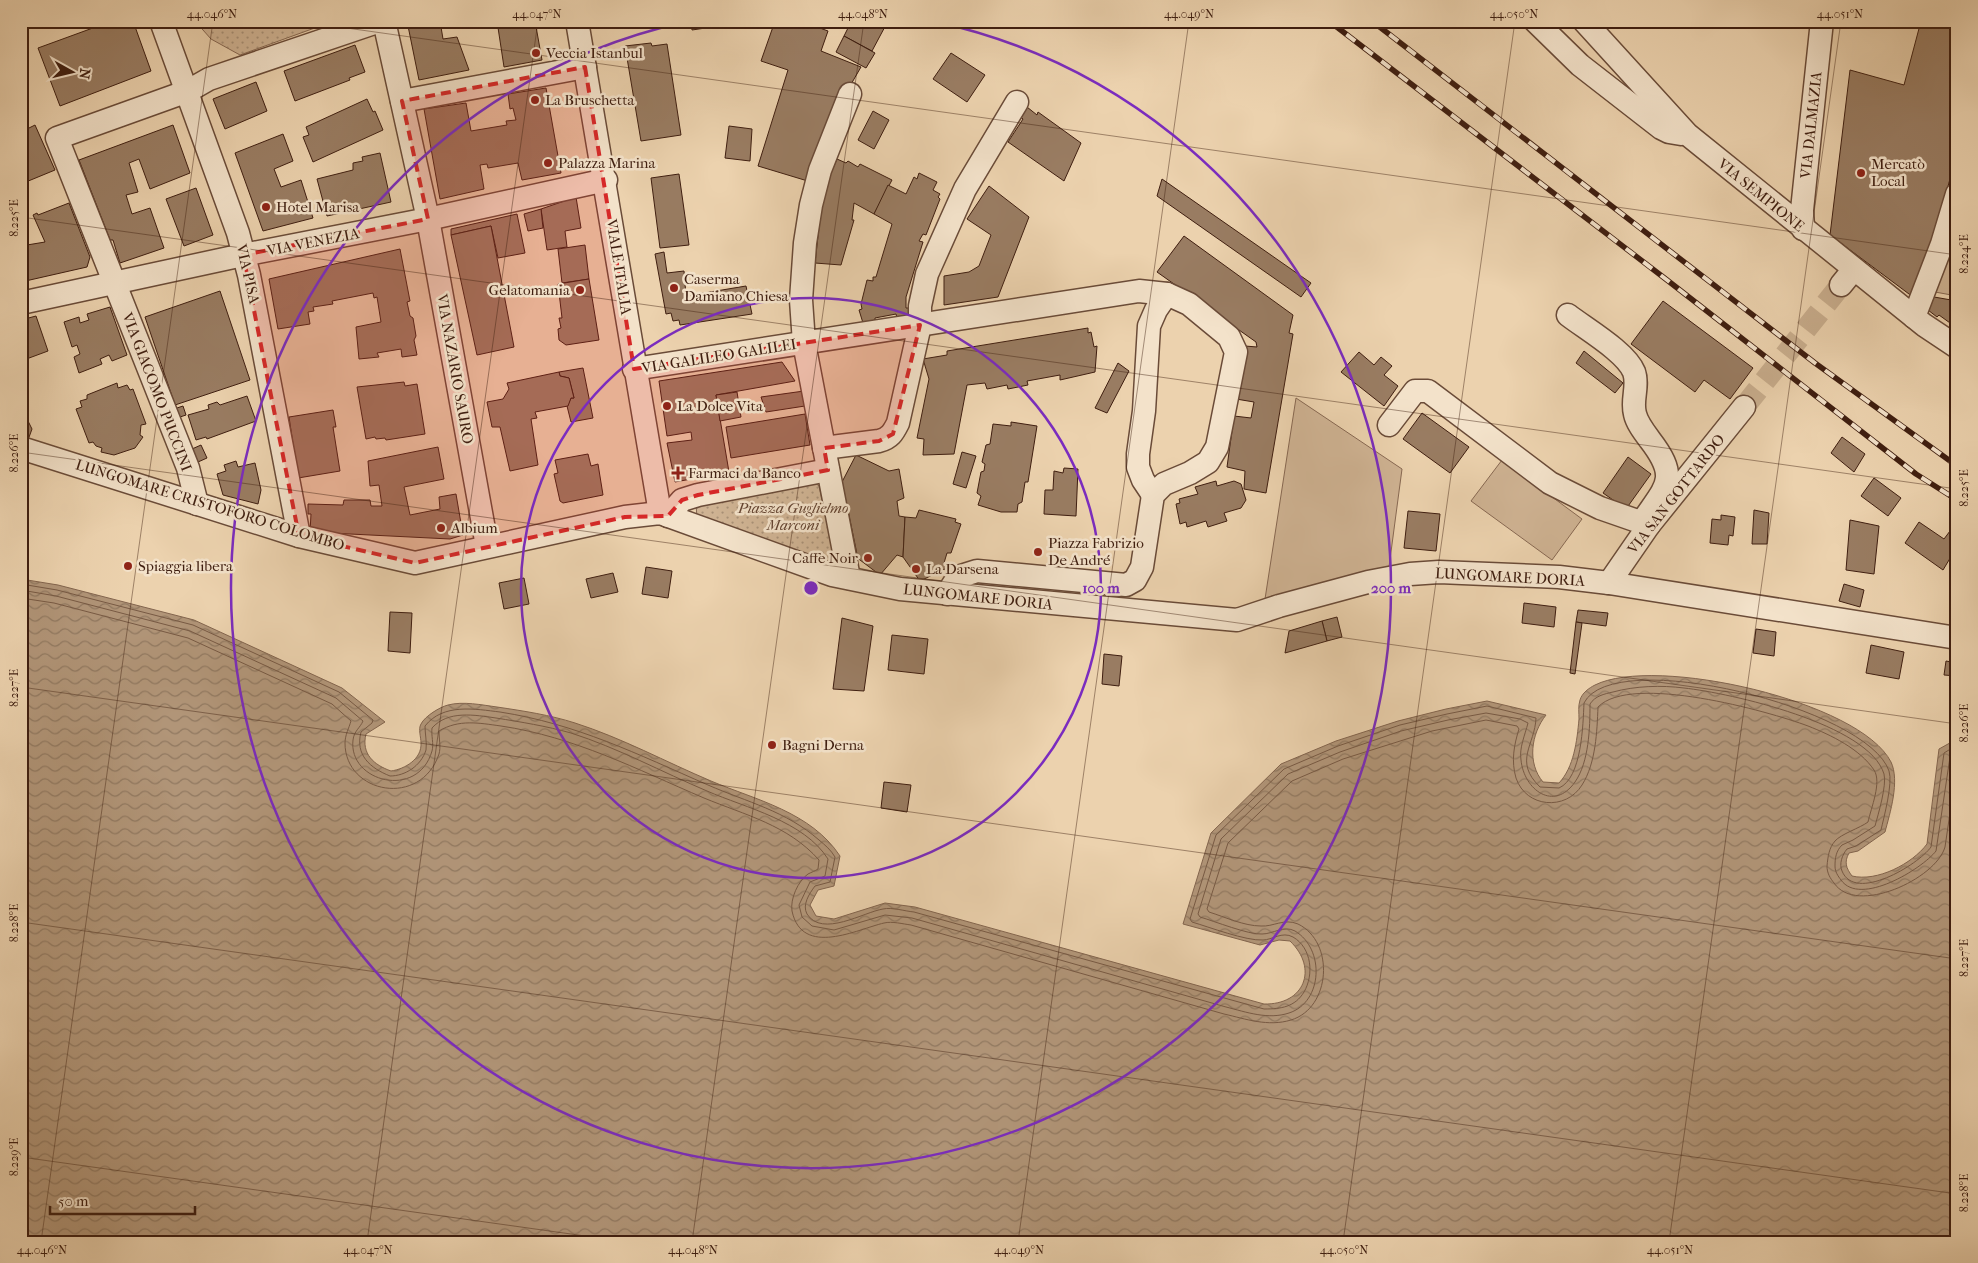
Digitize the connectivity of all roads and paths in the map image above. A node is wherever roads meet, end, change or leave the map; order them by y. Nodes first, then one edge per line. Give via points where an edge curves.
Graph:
1 (161, 21) edge
2 (380, 21) edge
3 (384, 21) edge
4 (577, 21) edge
5 (1535, 21) edge
6 (1584, 21) edge
7 (1822, 21) edge
8 (585, 67) junction
9 (188, 92) junction
10 (850, 94) dead end
11 (402, 101) junction
12 (1017, 102) dead end
13 (1687, 134) junction
14 (606, 180) junction
15 (1957, 194) edge
16 (428, 219) junction
17 (1803, 229) junction
18 (243, 255) junction
19 (114, 282) junction
20 (1167, 294) junction
21 (21, 303) edge
22 (1568, 315) dead end
23 (1914, 317) junction
24 (920, 325) junction
25 (804, 343) junction
26 (1957, 347) edge
27 (634, 369) junction
28 (1744, 407) tunnel mouth
29 (1389, 425) dead end
30 (21, 448) edge
31 (824, 448) junction
32 (828, 470) junction
33 (1153, 495) junction
34 (197, 504) junction
35 (664, 514) junction
36 (1645, 524) junction
37 (299, 536) junction
38 (487, 546) junction
39 (849, 578) junction
40 (1609, 583) junction
41 (946, 594) junction
42 (1957, 638) edge

1 - 9 street, VIA PISA
2 - 9 street via 209,79
3 - 11 street, VIA NAZARIO SAURO
4 - 8 street, VIALE ITALIA
5 - 13 street via 1580,65 1660,128
6 - 13 street, VIA SEMPIONE
7 - 17 street, VIA DALMAZIA via 1802,210
8 - 11 street
8 - 14 street, VIALE ITALIA
9 - 18 street, VIA PISA
9 - 19 street, VIA GIACOMO PUCCINI via 57,138
10 - 25 street via 820,170 811,205 801,300
11 - 16 street, VIA NAZARIO SAURO
12 - 24 street via 965,189 927,274 920,306
13 - 17 street, VIA SEMPIONE
14 - 16 street, VIA VENEZIA
14 - 27 street, VIALE ITALIA
15 - 23 street
16 - 18 street, VIA VENEZIA
16 - 38 street, VIA NAZARIO SAURO
17 - 23 street, VIA SEMPIONE via 1848,277
18 - 19 street, VIA VENEZIA
18 - 37 street, VIA PISA
19 - 21 street, VIA VENEZIA
19 - 34 street, VIA GIACOMO PUCCINI via 188,468
20 - 24 street, VIA GALILEO GALILEI via 1139,291
20 - 33 street via 1148,326 1145,402 1138,454 1138,467
20 - 33 street, VIA GALILEO GALILEI via 1189,304 1229,337 1236,352 1217,447 1208,462 1164,484
22 - 36 street via 1626,358 1634,372 1634,413 1667,465 1668,473
23 - 26 street, VIA SEMPIONE
24 - 25 street, VIA GALILEO GALILEI
24 - 31 street via 893,434 879,441
25 - 27 street, VIA GALILEO GALILEI
25 - 31 street
27 - 35 street, VIALE ITALIA
28 - 36 street, VIA SAN GOTTARDO
29 - 36 street via 1415,391 1428,391 1550,483 1600,508
30 - 34 street, LUNGOMARE CRISTOFORO COLOMBO
31 - 32 street
32 - 35 street via 698,495 682,500
32 - 39 street
33 - 41 street via 1142,567 1135,580 1126,585 977,571 958,577
34 - 37 street, LUNGOMARE CRISTOFORO COLOMBO
35 - 38 street via 625,517
35 - 39 street, LUNGOMARE DORIA via 832,575
36 - 40 street, VIA SAN GOTTARDO
37 - 38 street, LUNGOMARE CRISTOFORO COLOMBO via 415,563
39 - 41 street, LUNGOMARE DORIA via 900,589
40 - 41 street, LUNGOMARE DORIA via 1559,577 1439,572 1410,574 1359,584 1237,620
40 - 42 street, LUNGOMARE DORIA

